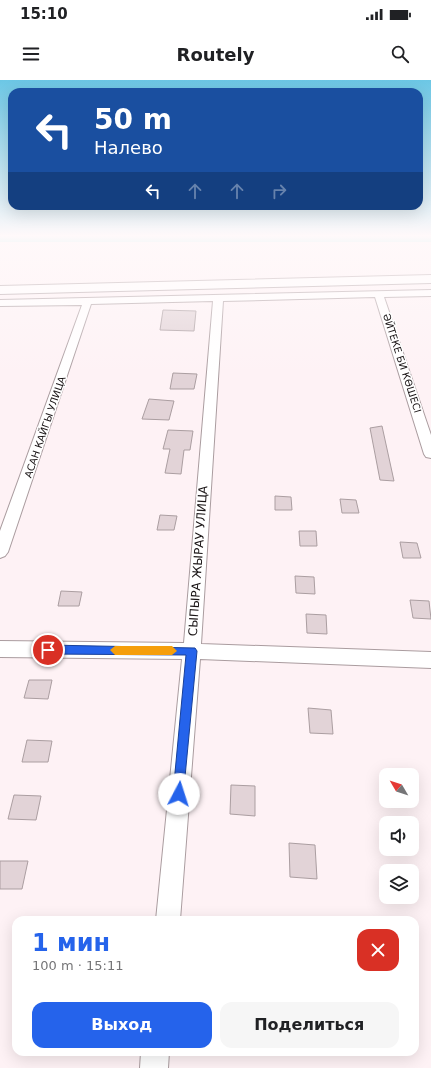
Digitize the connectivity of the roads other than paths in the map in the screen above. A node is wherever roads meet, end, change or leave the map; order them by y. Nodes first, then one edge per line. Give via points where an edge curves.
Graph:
1 (82, 282) edge
2 (309, 282) edge
3 (0, 284) edge
4 (0, 290) edge
5 (431, 293) edge
6 (379, 295) junction
7 (218, 298) junction
8 (86, 301) junction
9 (0, 303) edge
10 (431, 454) edge
11 (0, 552) edge
12 (0, 649) edge
13 (192, 651) junction
14 (431, 660) edge
15 (168, 916) edge
16 (156, 1056) edge
17 (154, 1068) edge

1 - 3 highway
2 - 4 highway
5 - 6 street
6 - 7 street
6 - 10 street, ӘЙТЕКЕ БИ КӨШЕСІ
7 - 8 street
7 - 13 street, СЫПЫРА ЖЫРАУ УЛИЦА
8 - 9 street
8 - 11 street, АСАН КАЙГЫ УЛИЦА via 87,305
12 - 13 street
13 - 14 street
13 - 15 street, СЫПЫРА ЖЫРАУ УЛИЦА
16 - 17 street

